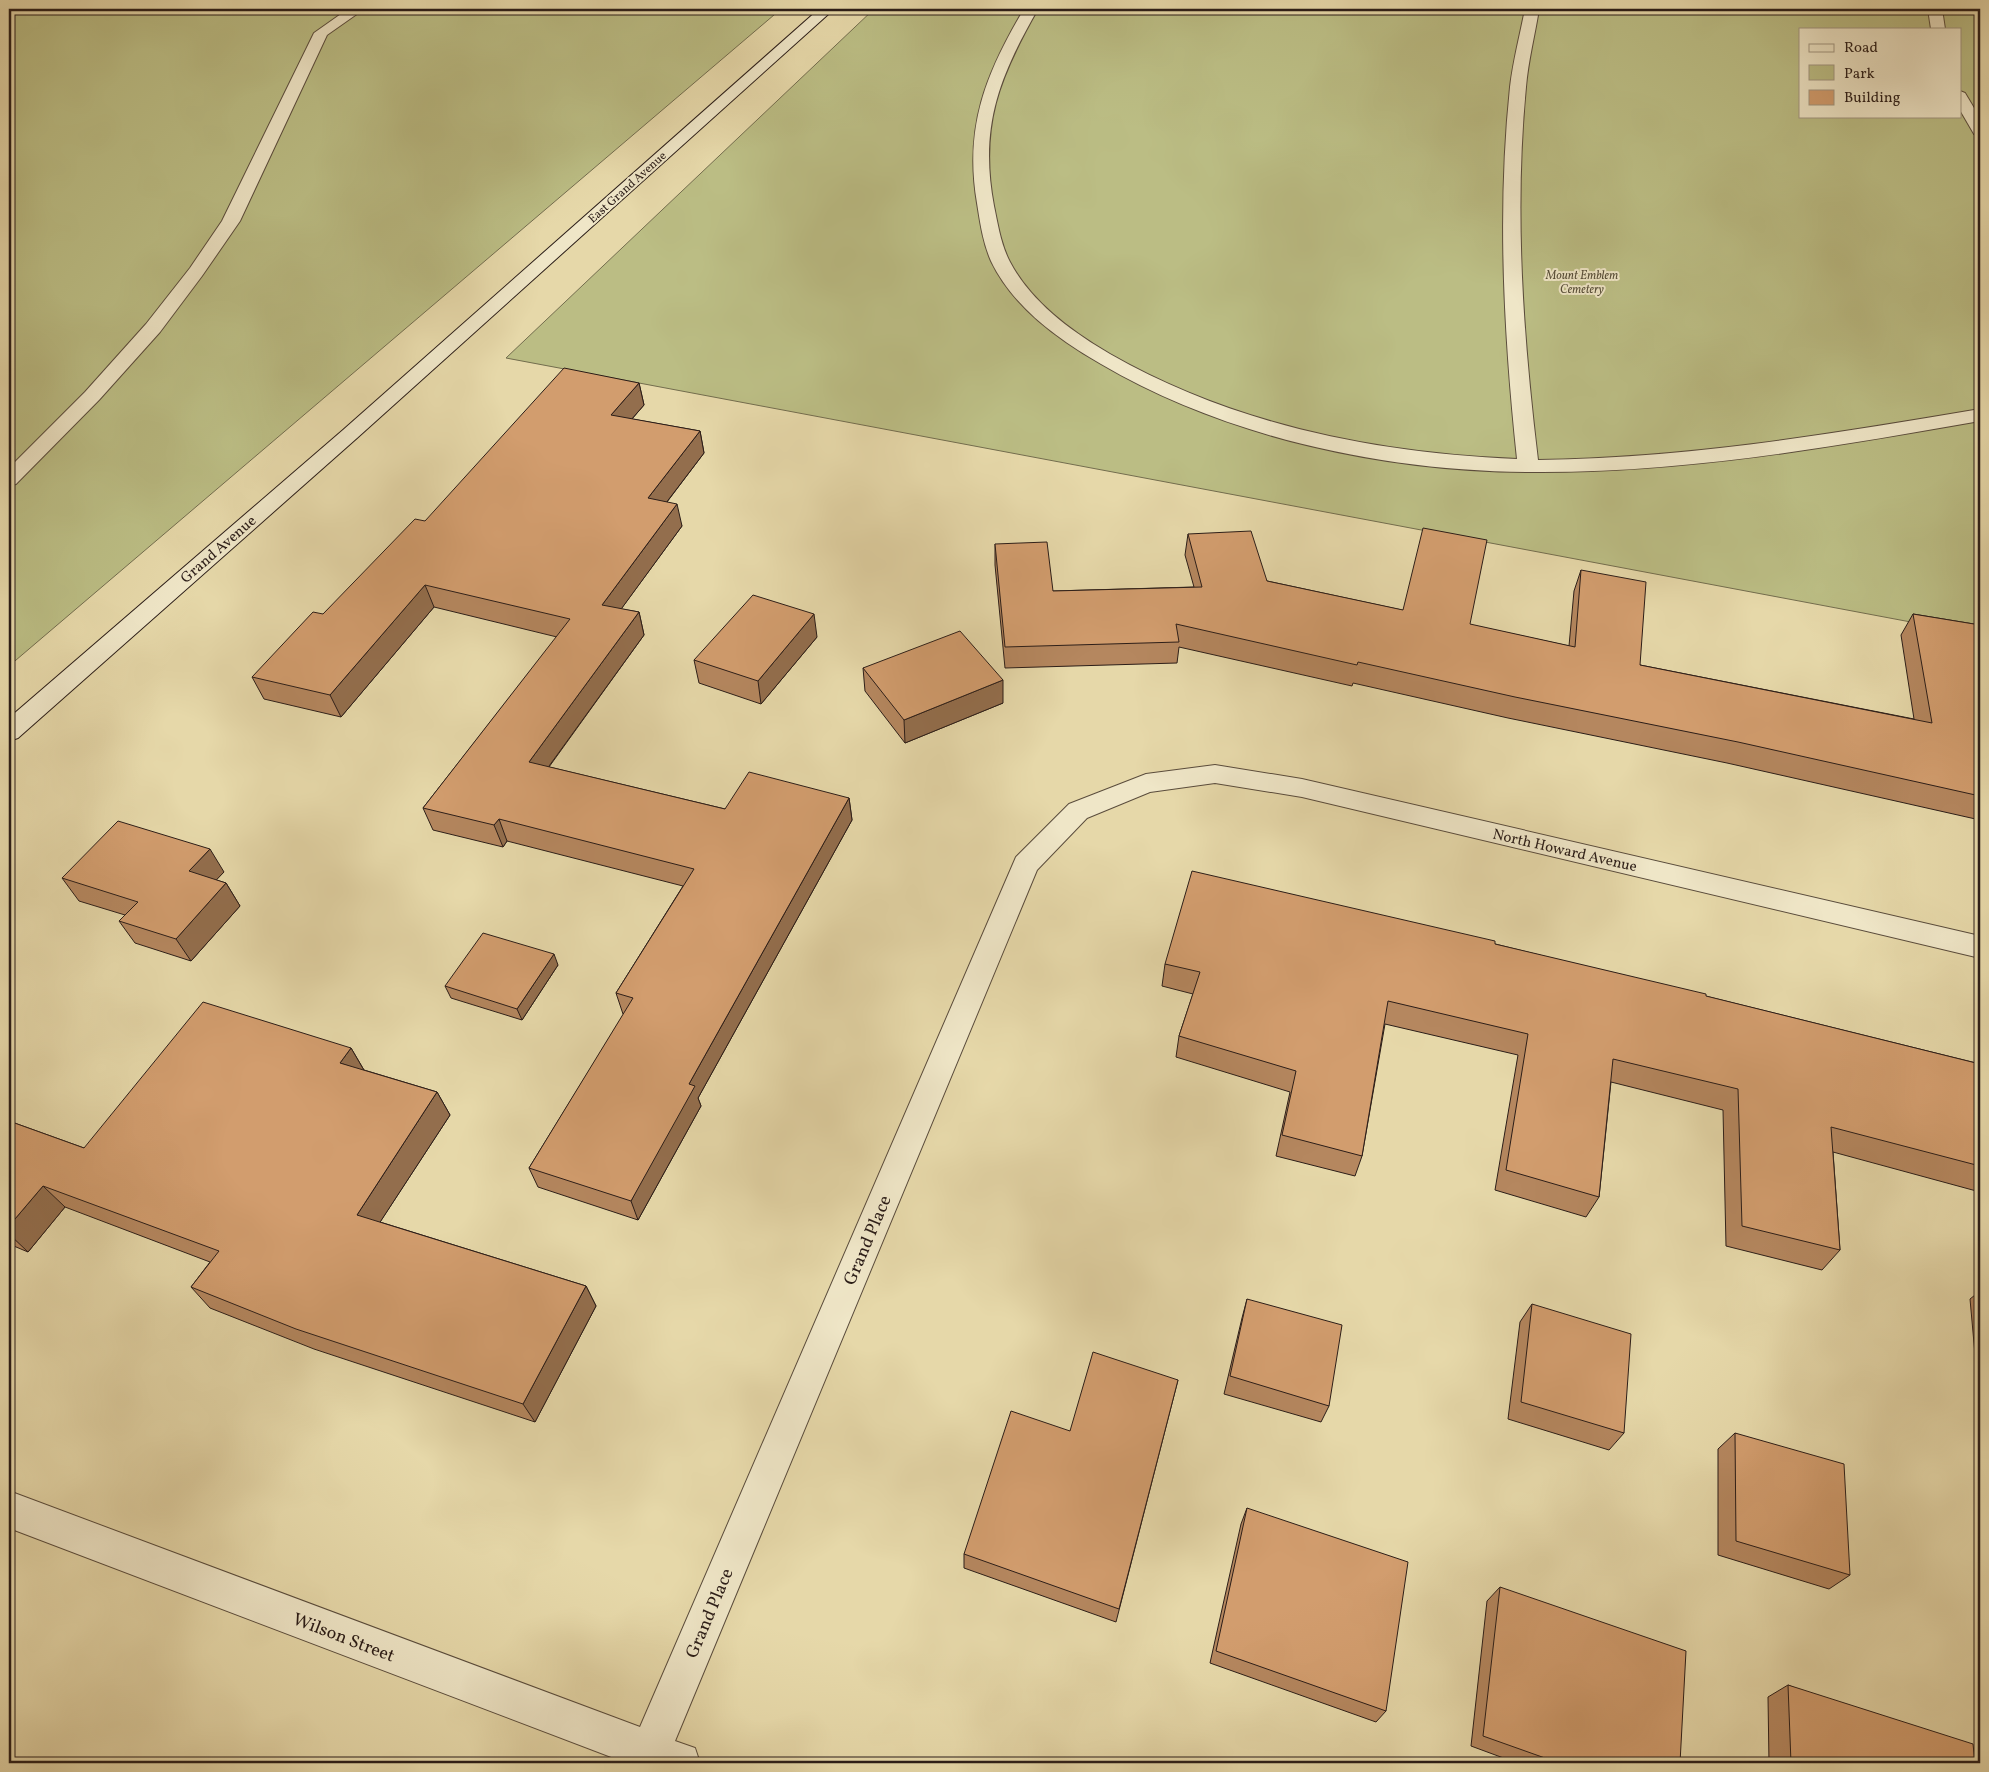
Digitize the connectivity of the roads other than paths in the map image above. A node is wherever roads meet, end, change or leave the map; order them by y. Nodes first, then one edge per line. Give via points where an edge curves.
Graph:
1 (357, 9) edge
2 (827, 9) edge
3 (1031, 9) edge
4 (1532, 9) edge
5 (1934, 9) edge
6 (1938, 28) edge
7 (1962, 100) edge
8 (1980, 131) edge
9 (427, 366) joint
10 (1980, 415) edge
11 (1528, 466) junction
12 (9, 480) edge
13 (9, 732) edge
14 (1146, 783) joint
15 (1980, 947) edge
16 (9, 1510) edge
17 (665, 1758) edge

1 - 12 street via 321,33 231,221 196,272 147,335
2 - 9 street, East Grand Avenue
3 - 11 street via 990,87 979,144 979,169 999,260 1037,310 1062,332 1139,378 1243,420 1358,449 1439,460
4 - 11 street via 1518,86 1512,202 1518,388
5 - 6 street
7 - 8 street
9 - 13 street, Grand Avenue
10 - 11 street via 1770,450 1688,460
14 - 15 street, North Howard Avenue via 1216,774 1302,788
14 - 17 street, Grand Place via 1078,811 1026,864
16 - 17 street, Wilson Street

